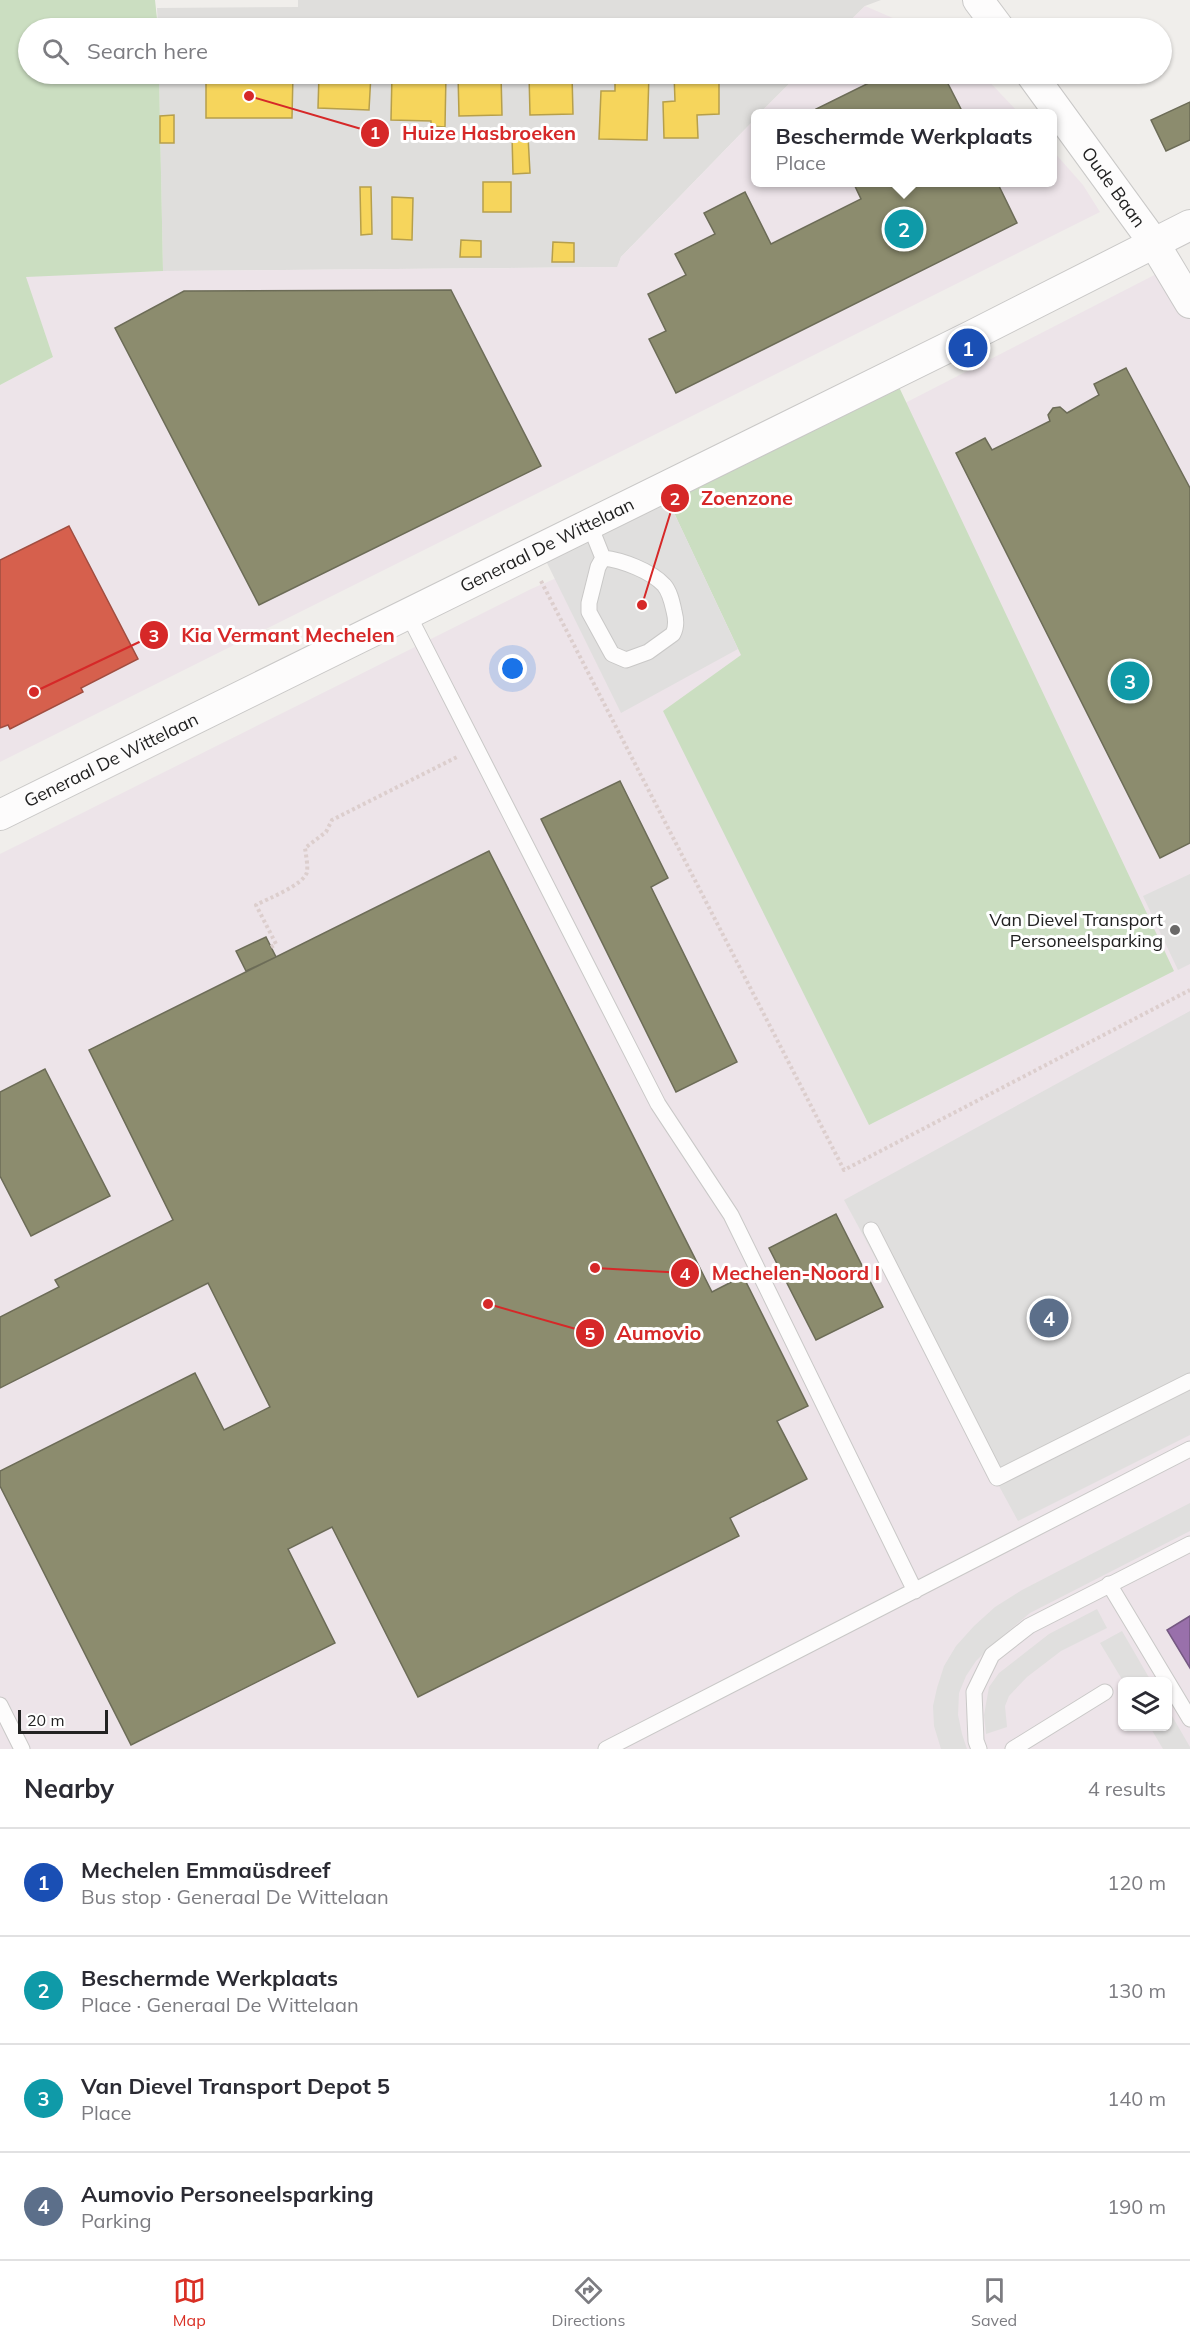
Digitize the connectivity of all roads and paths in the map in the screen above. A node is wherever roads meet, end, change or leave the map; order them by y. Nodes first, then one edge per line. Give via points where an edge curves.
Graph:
1 (978, 0) edge
2 (992, 18) edge
3 (1038, 84) edge
4 (1056, 109) edge
5 (1057, 110) edge
6 (1190, 225) edge
7 (1154, 243) junction
8 (1190, 303) edge
9 (589, 523) junction
10 (528, 555) junction
11 (603, 558) junction
12 (408, 614) junction
13 (476, 747) junction
14 (0, 815) edge
15 (271, 947) dead end
16 (1190, 990) edge
17 (871, 1230) dead end
18 (1190, 1381) edge
19 (1190, 1449) edge
20 (1190, 1544) edge
21 (1109, 1584) junction
22 (915, 1591) junction
23 (1106, 1692) dead end
24 (0, 1705) edge
25 (1190, 1719) edge
26 (22, 1749) edge
27 (606, 1749) edge
28 (979, 1749) edge
29 (1013, 1749) edge

1 - 2 street
3 - 4 street, Oude Baan
5 - 7 street, Oude Baan
6 - 7 street, Generaal De Wittelaan
7 - 8 street, Oude Baan
7 - 9 street, Generaal De Wittelaan
9 - 10 street, Generaal De Wittelaan
9 - 11 lane
10 - 12 street, Generaal De Wittelaan
10 - 16 path via 844,1170
11 - 11 lane via 589,612 612,654 626,660 648,652 673,634 676,619 663,584 616,560
12 - 13 lane
12 - 14 street, Generaal De Wittelaan
13 - 15 path via 332,820 326,832 305,848 304,877 256,905 276,944
13 - 22 lane via 658,1104 731,1215
17 - 18 lane via 997,1478
19 - 22 lane
20 - 21 lane
21 - 25 lane
21 - 28 lane via 1029,1626 992,1654 974,1692
22 - 27 lane
23 - 29 lane
24 - 26 lane

